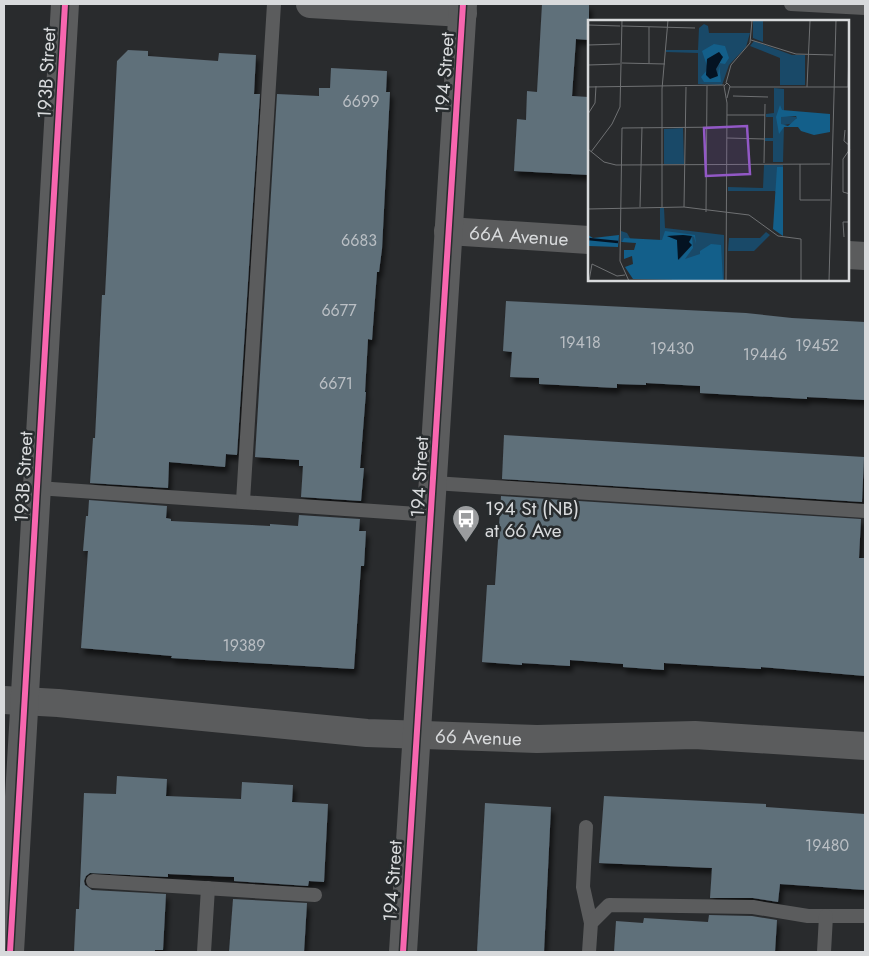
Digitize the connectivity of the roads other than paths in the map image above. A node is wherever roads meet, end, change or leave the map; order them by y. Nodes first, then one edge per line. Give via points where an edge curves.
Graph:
1 (65, 4) edge
2 (274, 4) edge
3 (310, 4) edge
4 (791, 4) edge
5 (463, 8) edge
6 (865, 8) edge
7 (448, 231) junction
8 (588, 240) edge
9 (849, 255) edge
10 (865, 256) edge
11 (434, 483) junction
12 (37, 488) junction
13 (243, 501) junction
14 (865, 511) edge
15 (432, 515) junction
16 (15, 700) edge
17 (417, 735) junction
18 (865, 746) edge
19 (586, 827) dead end
20 (93, 881) dead end
21 (208, 888) junction
22 (315, 895) dead end
23 (826, 916) junction
24 (865, 916) edge
25 (591, 923) junction
26 (10, 952) edge
27 (204, 952) edge
28 (403, 952) edge
29 (589, 952) edge
30 (824, 952) edge

1 - 12 street, 193B Street
2 - 13 lane
3 - 5 street
4 - 6 lane
5 - 7 street, 194 Street
7 - 8 street, 66A Avenue
7 - 11 street, 194 Street
9 - 10 street
11 - 14 lane
11 - 15 street, 194 Street
12 - 13 lane
12 - 16 street, 193B Street
13 - 15 lane
15 - 17 street, 194 Street
16 - 17 street, 66 Avenue
16 - 26 street, 193B Street
17 - 18 street, 66 Avenue via 537,739 695,736
17 - 28 street, 194 Street
19 - 25 lane via 583,887
20 - 21 lane
21 - 22 lane
21 - 27 lane
23 - 24 lane
23 - 25 lane via 752,907 609,905
23 - 30 lane
25 - 29 lane

